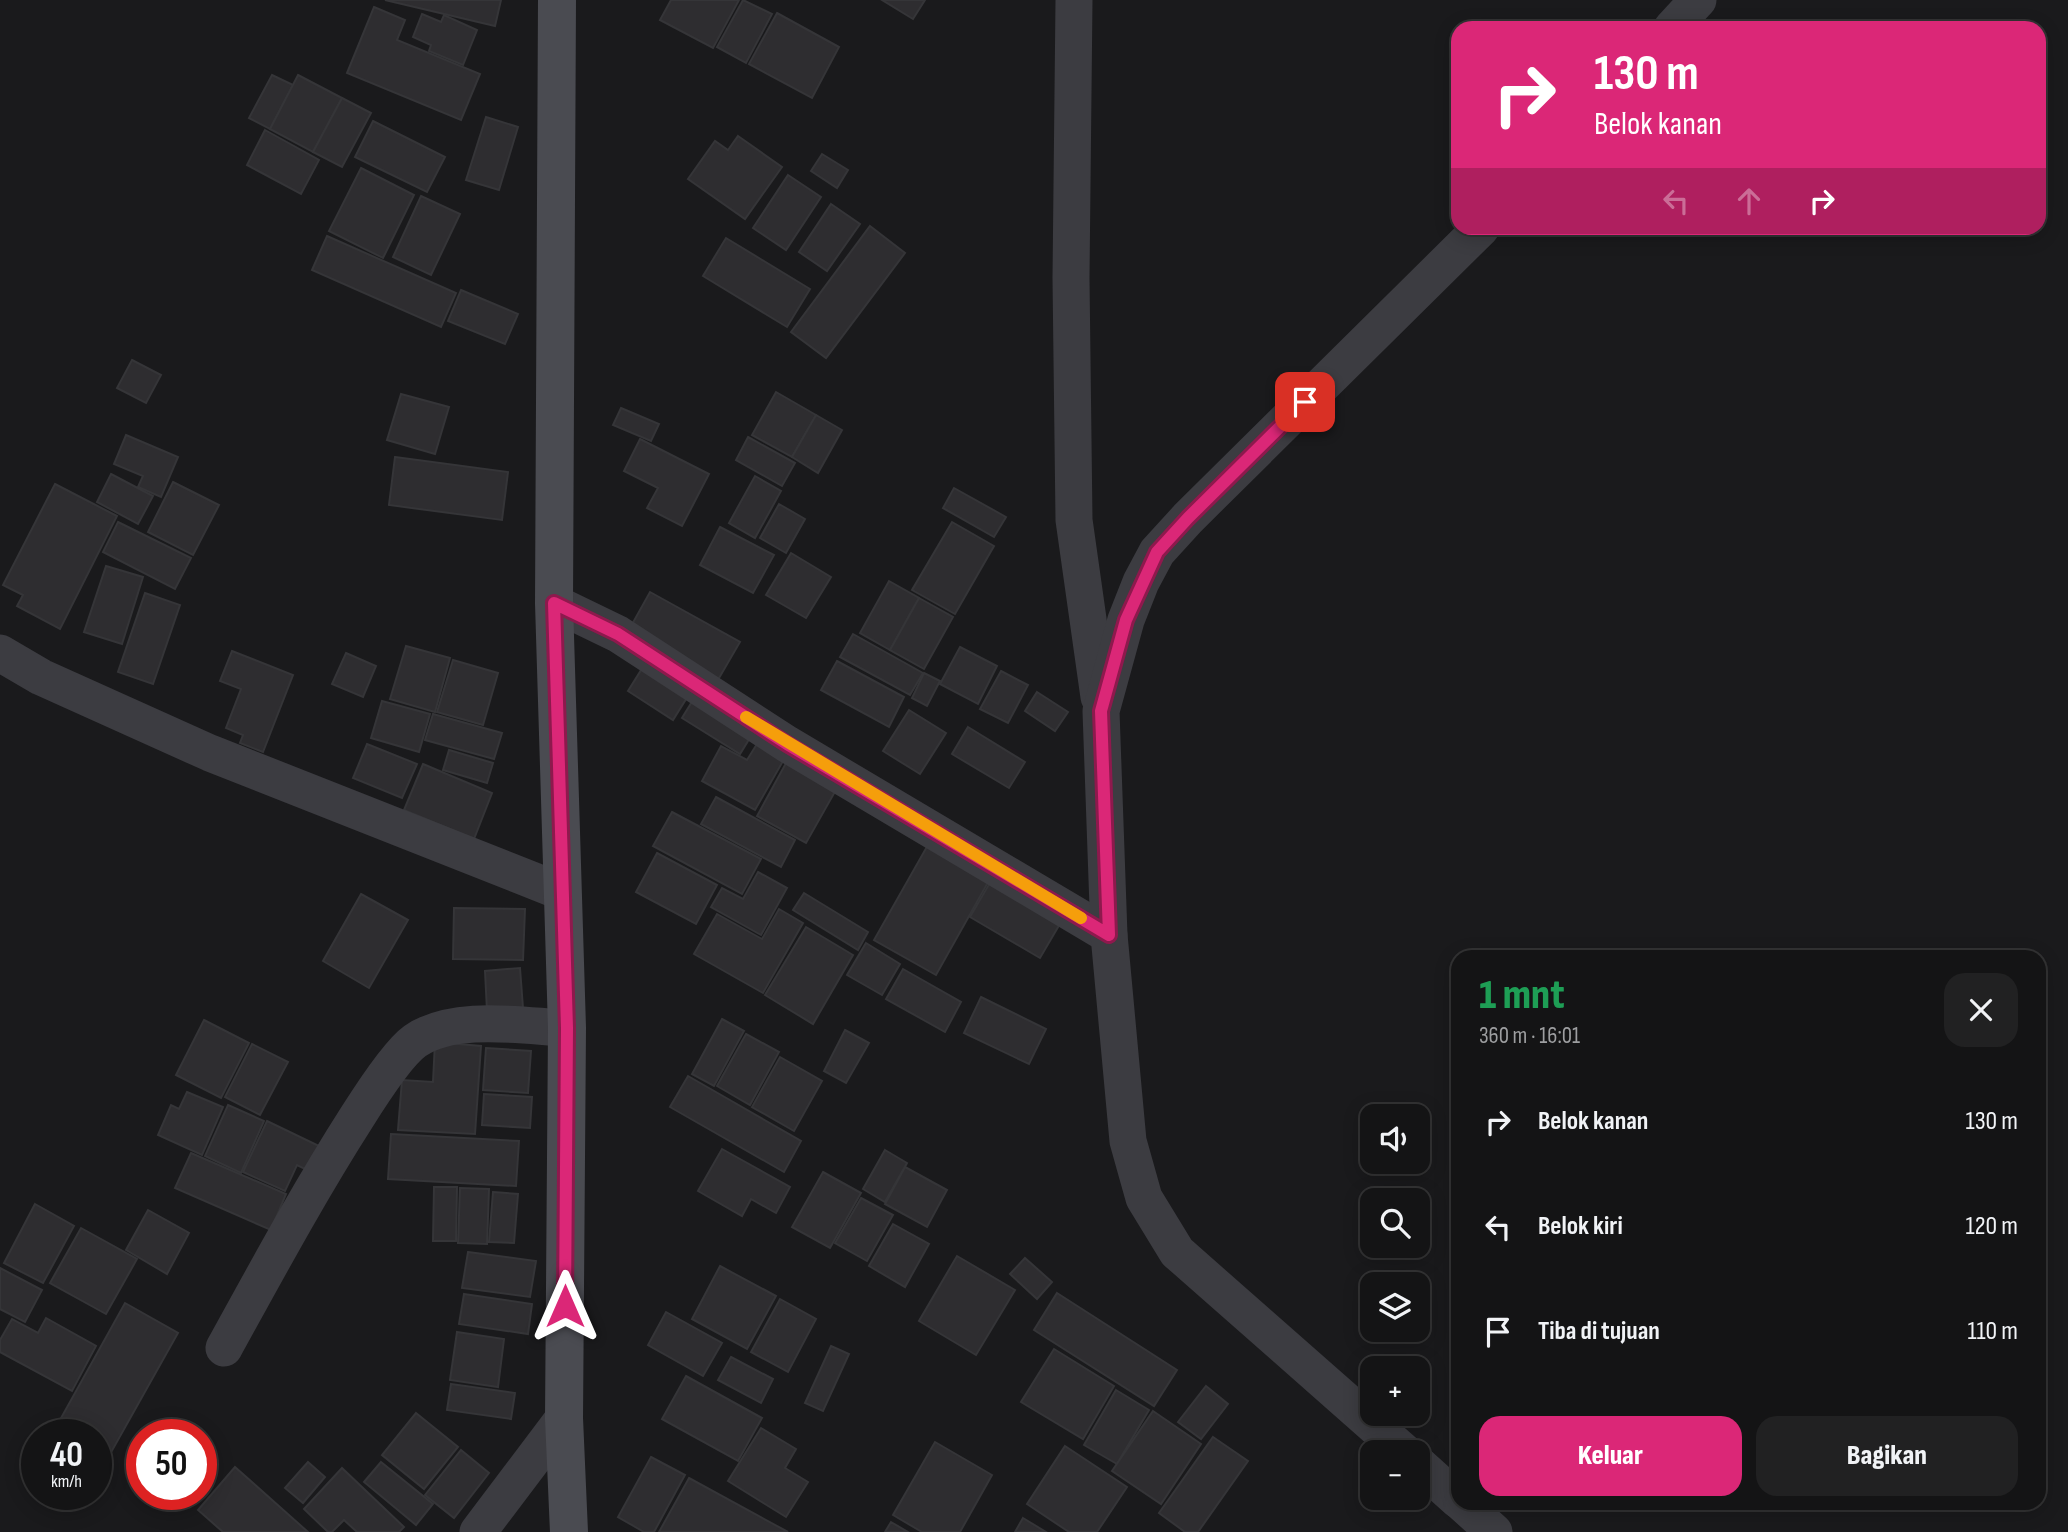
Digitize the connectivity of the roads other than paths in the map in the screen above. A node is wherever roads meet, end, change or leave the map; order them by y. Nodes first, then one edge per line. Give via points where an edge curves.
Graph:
1 (556, 0) edge
2 (1074, 0) edge
3 (1698, 0) edge
4 (1678, 21) edge
5 (1474, 235) edge
6 (554, 603) junction
7 (0, 653) edge
8 (1101, 711) junction
9 (562, 892) junction
10 (1109, 935) junction
11 (567, 1028) junction
12 (224, 1348) dead end
13 (564, 1418) junction
14 (1390, 1440) edge
15 (1430, 1475) edge
16 (1451, 1494) edge
17 (1470, 1510) edge
18 (478, 1532) edge
19 (569, 1532) edge
20 (1494, 1532) edge

1 - 6 main road
2 - 8 street via 1074,520
3 - 4 street
5 - 8 street via 1157,552 1126,620
6 - 9 main road
6 - 10 street via 618,634 787,744
7 - 9 street via 41,677 210,753
8 - 10 street
9 - 11 main road
10 - 14 street via 1128,1141 1144,1198 1177,1252
11 - 12 street via 475,1024 415,1041 375,1088 309,1192
11 - 13 main road
13 - 18 street
13 - 19 main road
15 - 16 street
17 - 20 street

